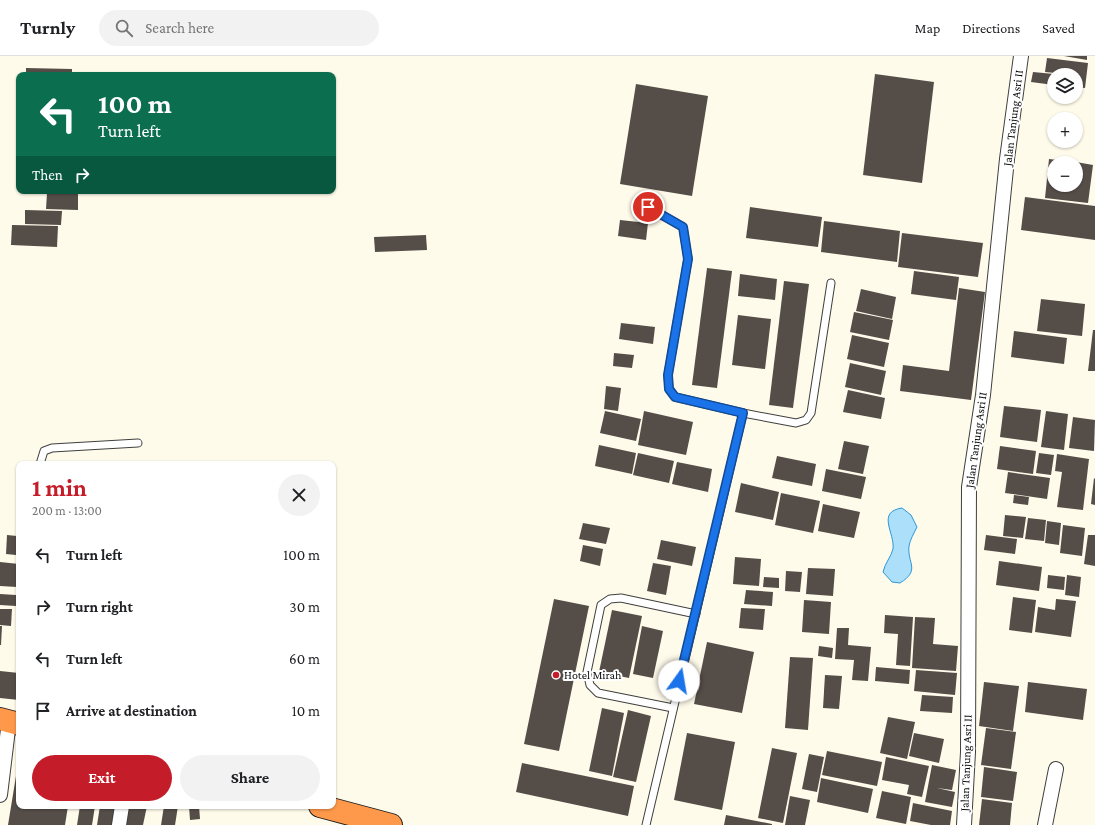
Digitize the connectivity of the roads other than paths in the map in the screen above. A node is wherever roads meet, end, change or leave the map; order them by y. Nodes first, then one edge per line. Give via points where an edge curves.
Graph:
1 (1021, 56) edge
2 (648, 207) dead end
3 (831, 283) dead end
4 (743, 413) junction
5 (138, 443) dead end
6 (41, 461) edge
7 (696, 614) junction
8 (673, 708) junction
9 (9, 721) edge
10 (1056, 769) dead end
11 (0, 795) edge
12 (122, 809) edge
13 (331, 809) edge
14 (120, 825) edge
15 (391, 825) edge
16 (646, 825) edge
17 (964, 825) edge
18 (1045, 825) edge

1 - 17 street, Jalan Tanjung Asri II via 1007,159 983,394 969,487 968,752
2 - 4 lane via 683,227 688,259 668,375 669,389 675,397
3 - 4 lane via 812,413 806,420 796,423
4 - 7 lane
5 - 6 lane via 52,448 44,451
7 - 8 lane
7 - 8 lane via 621,598 610,599 601,605 587,672 590,685 598,693
8 - 16 lane
9 - 11 street
10 - 18 street
12 - 14 street
13 - 15 highway

